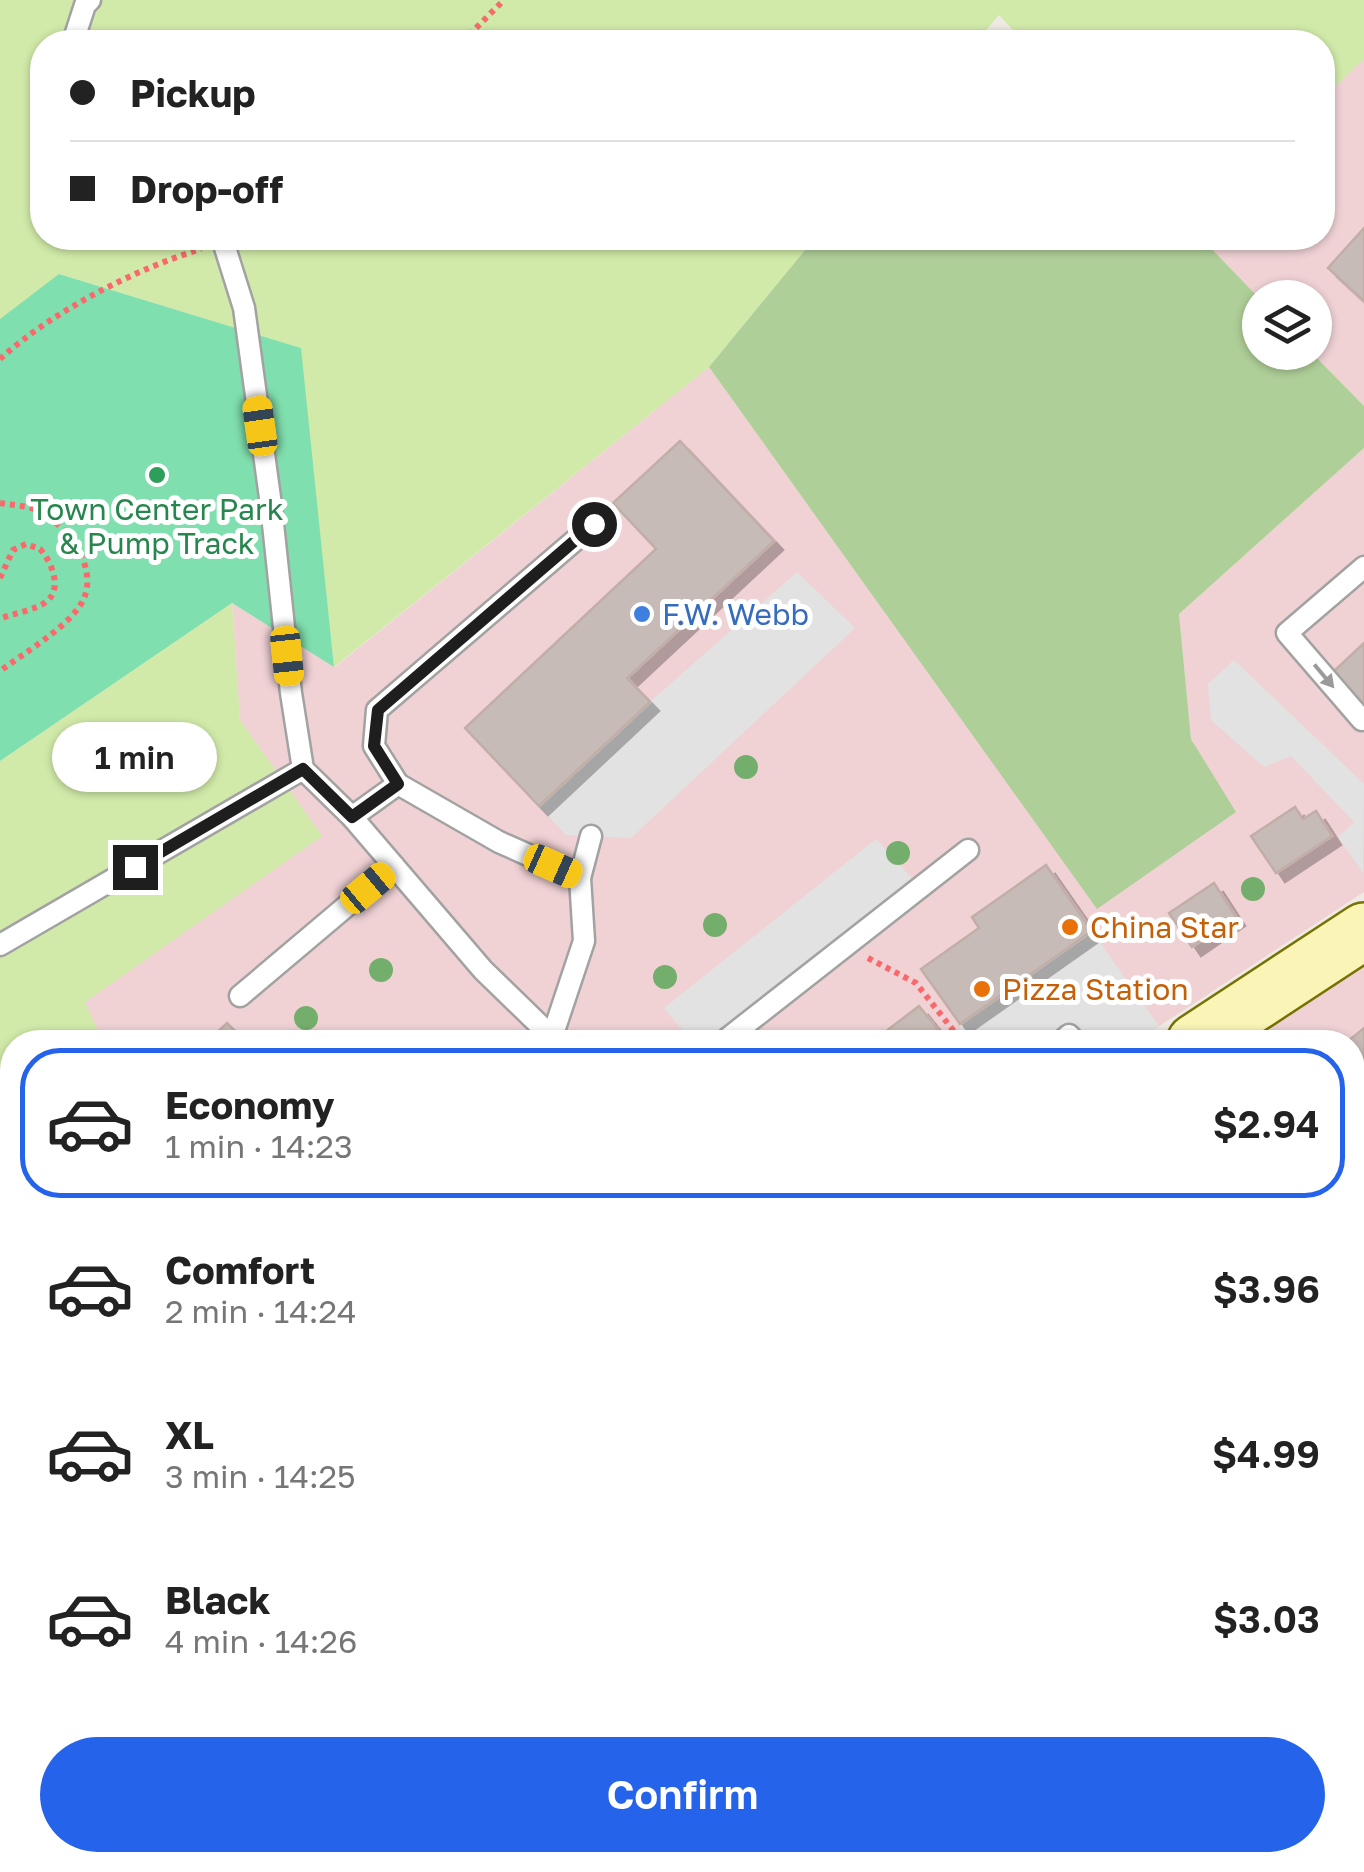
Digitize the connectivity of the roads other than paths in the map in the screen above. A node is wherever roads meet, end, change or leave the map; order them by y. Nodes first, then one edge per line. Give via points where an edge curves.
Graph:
1 (90, 0) edge
2 (77, 30) edge
3 (226, 250) edge
4 (594, 524) dead end
5 (1364, 566) edge
6 (1362, 720) dead end
7 (303, 769) junction
8 (398, 784) junction
9 (352, 817) junction
10 (592, 836) dead end
11 (968, 850) dead end
12 (394, 866) junction
13 (580, 878) junction
14 (1364, 931) edge
15 (0, 946) edge
16 (240, 996) dead end
17 (545, 1030) edge
18 (558, 1030) edge
19 (737, 1030) edge
20 (1212, 1030) edge

1 - 2 lane
3 - 7 lane via 244,308
4 - 8 lane via 378,710 374,746
5 -> 6 lane via 1287,632
7 - 9 lane
7 - 15 lane
8 - 9 lane
8 - 13 lane via 499,842
9 - 12 lane
10 - 13 lane
11 - 19 lane
12 - 16 lane
12 - 17 lane
13 - 18 lane via 584,941
14 - 20 main road

